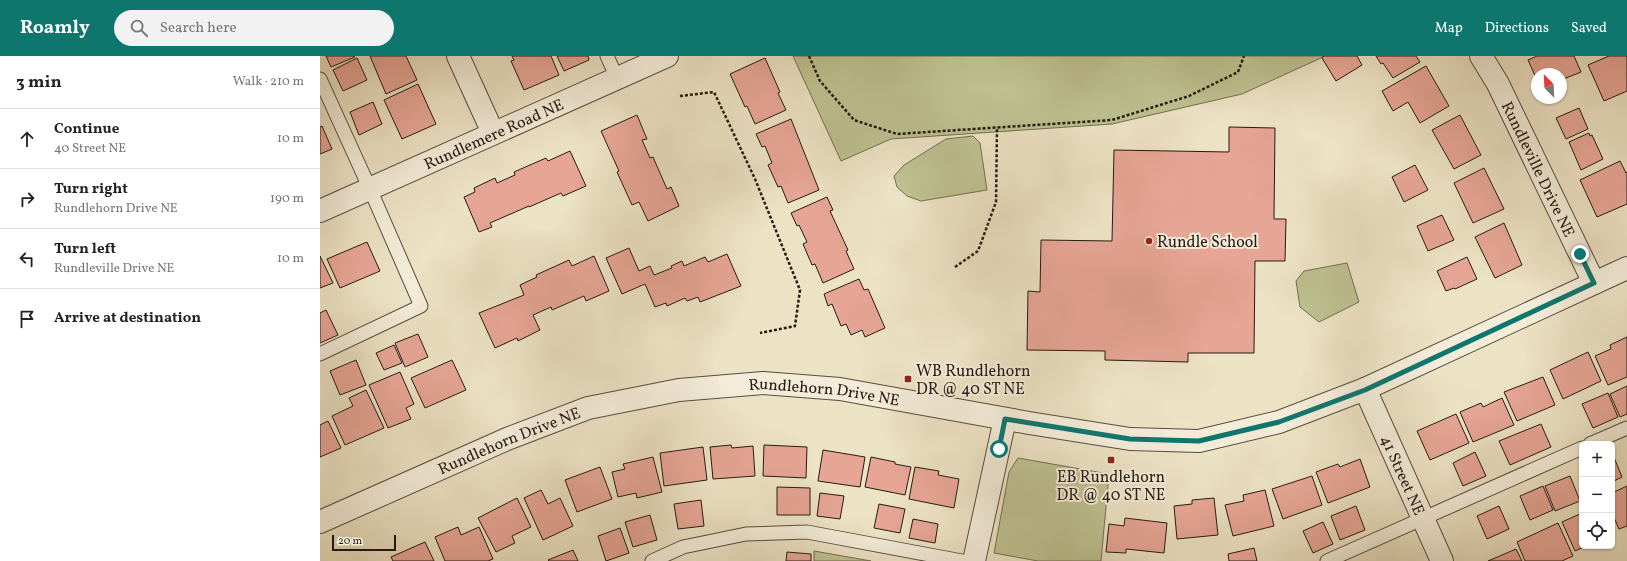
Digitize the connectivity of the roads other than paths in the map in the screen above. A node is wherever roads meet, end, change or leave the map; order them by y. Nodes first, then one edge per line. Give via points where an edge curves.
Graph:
1 (458, 56) edge
2 (607, 56) edge
3 (668, 56) edge
4 (1481, 56) edge
5 (617, 78) junction
6 (320, 79) edge
7 (493, 133) junction
8 (370, 189) junction
9 (320, 211) edge
10 (1627, 268) edge
11 (1594, 283) junction
12 (320, 354) edge
13 (1365, 390) junction
14 (1005, 419) junction
15 (1627, 428) edge
16 (1597, 441) edge
17 (1579, 449) edge
18 (1423, 518) junction
19 (320, 522) edge
20 (652, 561) edge
21 (962, 561) edge
22 (974, 561) edge
23 (1327, 561) edge
24 (1442, 561) edge

1 - 7 street
2 - 5 lane
3 - 5 street, Rundlemere Road NE
4 - 11 street, Rundleville Drive NE via 1498,84
5 - 7 street, Rundlemere Road NE
6 - 8 lane
7 - 8 street, Rundlemere Road NE
8 - 9 street, Rundlemere Road NE
8 - 12 lane via 421,306
10 - 11 street, Rundlehorn Drive NE
11 - 13 street, Rundlehorn Drive NE
13 - 14 street, Rundlehorn Drive NE via 1279,422 1199,441 1130,439
13 - 18 street, 41 Street NE
14 - 19 street, Rundlehorn Drive NE via 840,389 763,383 679,390 581,411 507,439
14 - 22 street
15 - 16 lane
17 - 18 lane
18 - 23 lane
18 - 24 street, 41 Street NE
20 - 21 lane via 683,547 746,534 807,532

